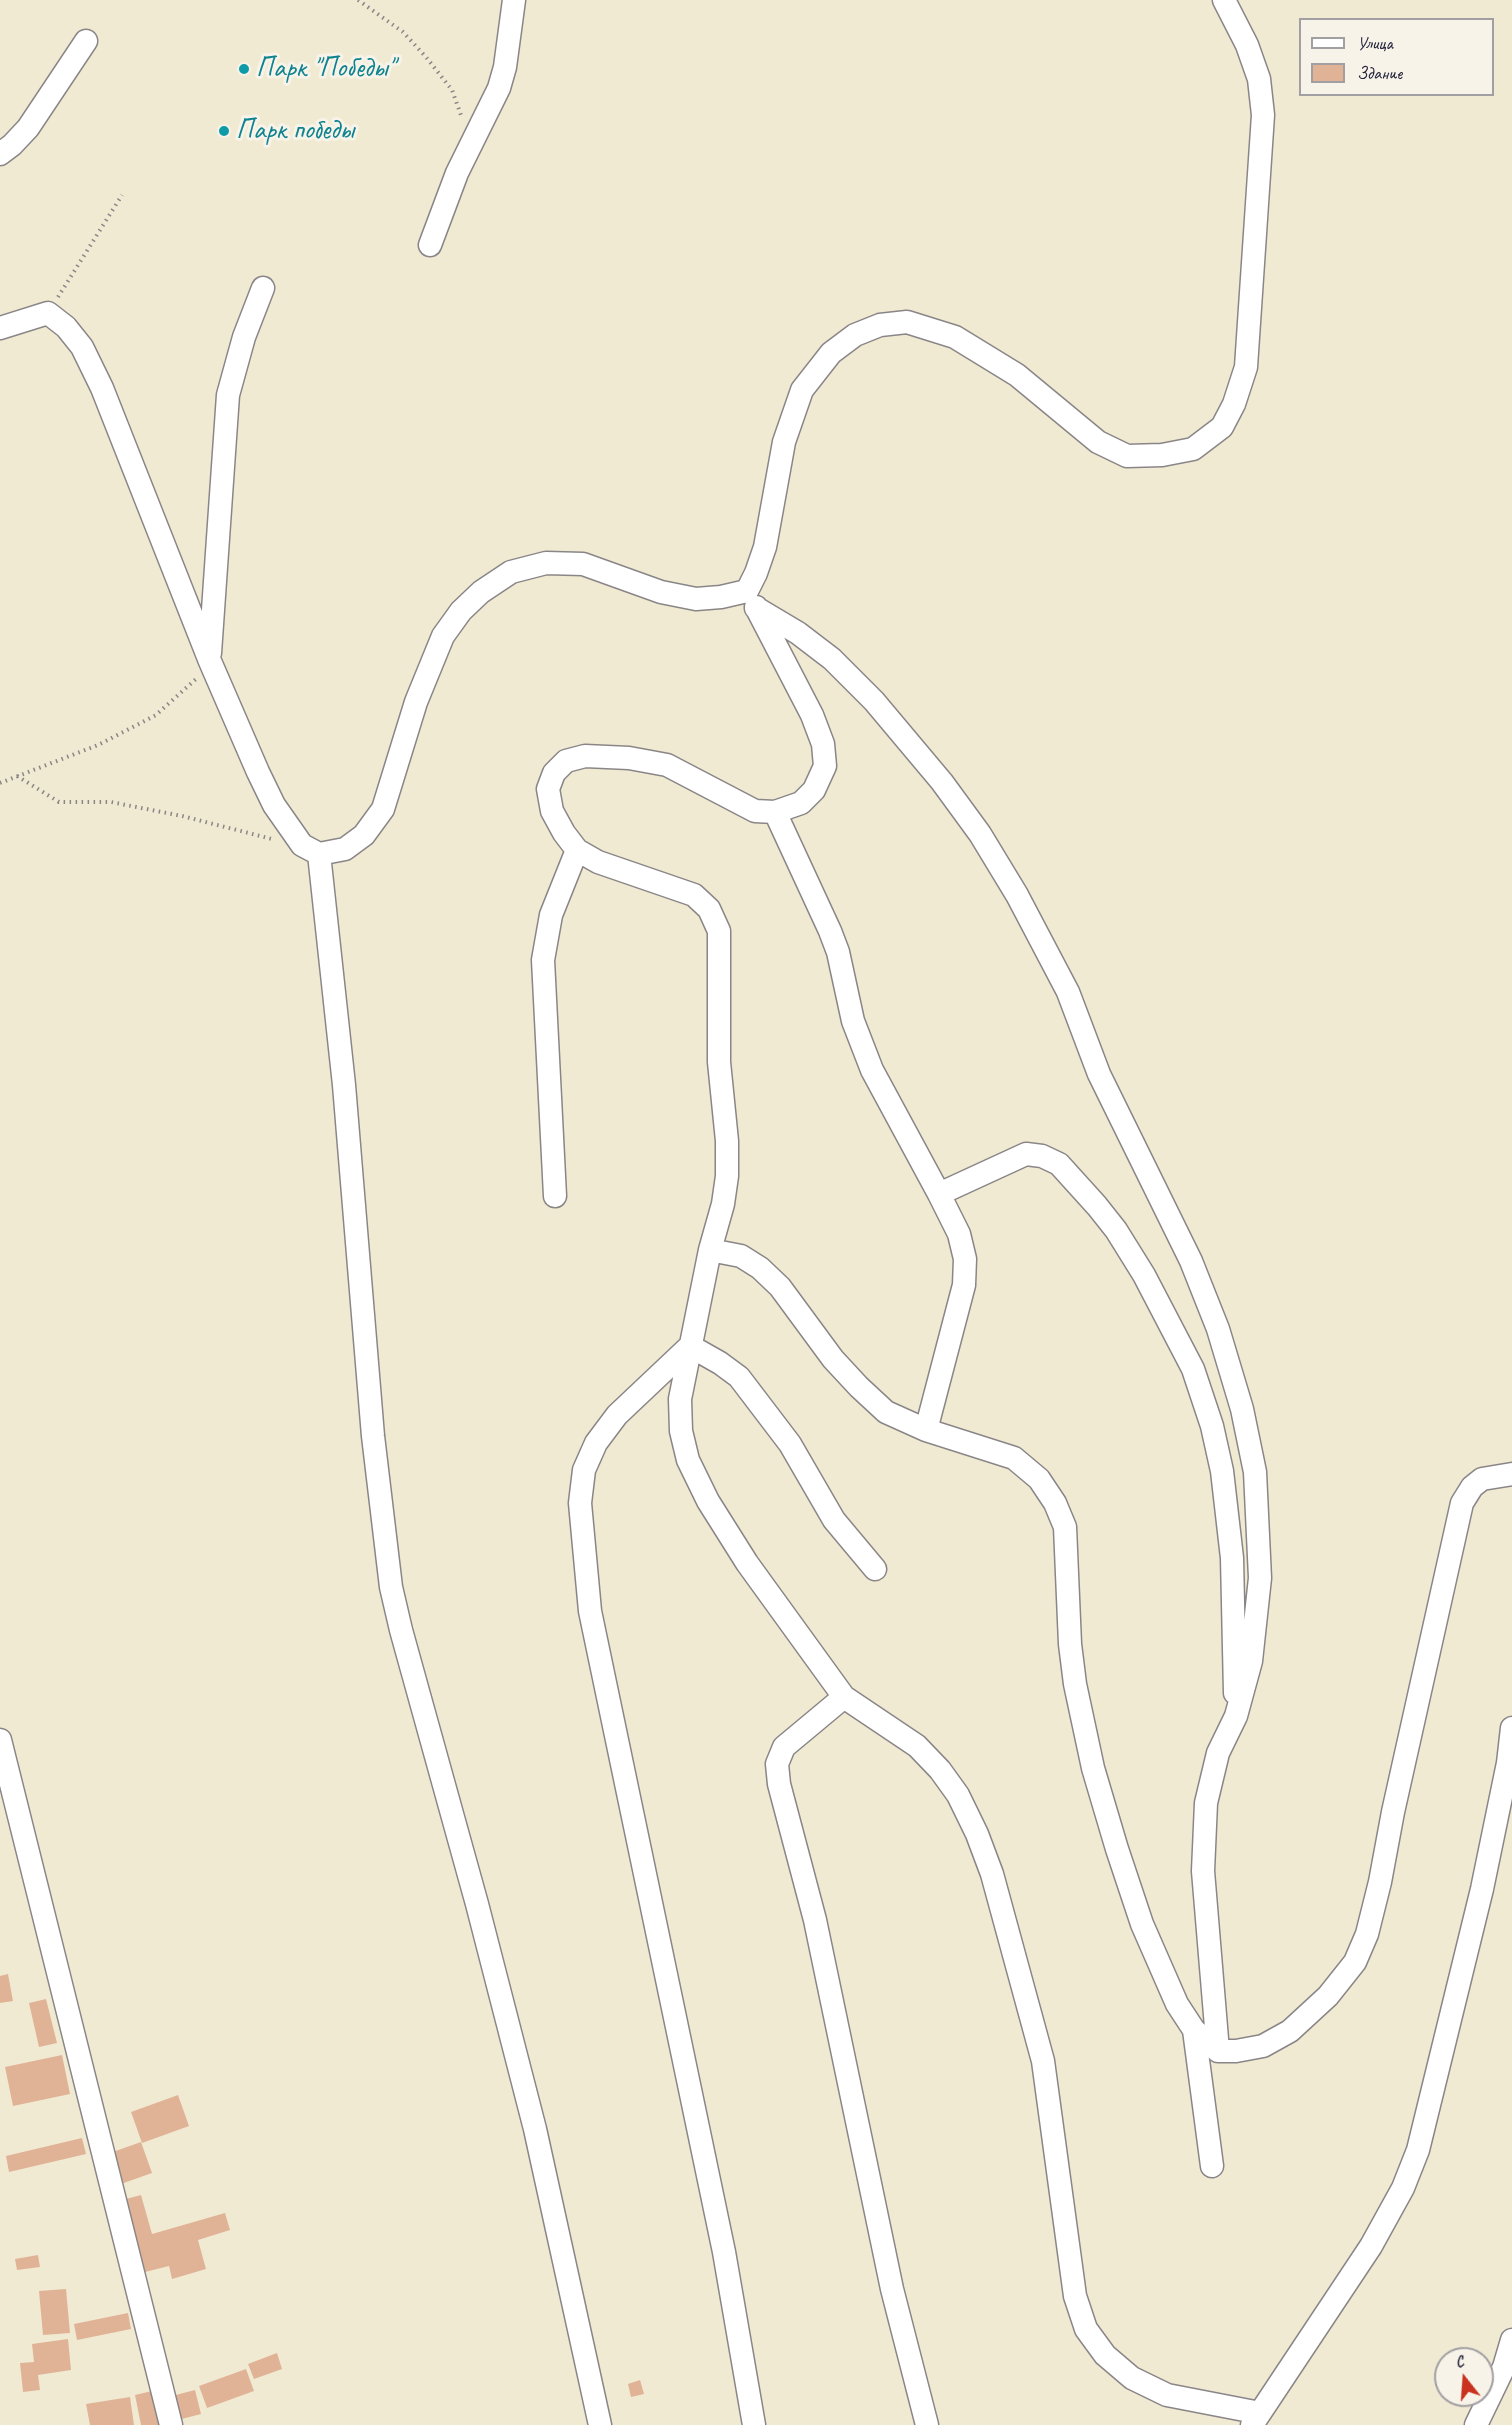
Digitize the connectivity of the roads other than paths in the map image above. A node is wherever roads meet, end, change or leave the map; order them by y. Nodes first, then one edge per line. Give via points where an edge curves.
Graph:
1 (514, 0) edge
2 (1224, 0) edge
3 (86, 41) dead end
4 (0, 154) edge
5 (430, 245) dead end
6 (263, 288) dead end
7 (0, 328) edge
8 (752, 600) junction
9 (209, 659) junction
10 (775, 812) junction
11 (310, 849) junction
12 (577, 850) junction
13 (939, 1194) junction
14 (555, 1196) dead end
15 (710, 1250) junction
16 (690, 1346) junction
17 (926, 1430) junction
18 (1512, 1474) edge
19 (875, 1569) dead end
20 (844, 1697) junction
21 (1236, 1716) junction
22 (1512, 1728) edge
23 (0, 1740) edge
24 (1194, 2030) junction
25 (1218, 2051) junction
26 (1212, 2166) dead end
27 (1512, 2340) edge
28 (1256, 2419) edge
29 (171, 2425) edge
30 (600, 2425) edge
31 (754, 2425) edge
32 (927, 2425) edge
33 (1476, 2425) edge

1 - 5 street via 499,88 457,173
2 - 8 street via 1259,79 1263,115 1246,367 1222,427 1193,449 1127,456 1098,442 1017,375 955,337 907,322 880,325 855,335 831,353 802,390 784,442
3 - 4 street via 28,128
6 - 9 street via 228,395
7 - 9 street via 48,313 82,346
8 - 10 street via 823,744 825,766 814,790 801,803
8 - 11 street via 661,592 583,564 546,563 511,572 460,611 443,636 416,702 383,809 364,835 345,849
8 - 21 street via 832,659 874,701 980,834 1050,955 1099,1074 1191,1261 1232,1375 1255,1472 1260,1578 1251,1661
9 - 11 street via 274,805
10 - 12 street via 755,811 667,765 585,756 566,761 554,772 548,789 552,812
10 - 13 street via 838,952 853,1021 872,1070
11 - 30 street via 344,1085 373,1436 391,1587 535,2129
12 - 14 street via 551,915 543,960
12 - 15 street via 597,862 694,895 709,909 719,931 719,1062 727,1176
13 - 17 street via 961,1242 964,1285
13 - 21 street via 1026,1154 1042,1156 1059,1164 1097,1206 1144,1275 1193,1369 1222,1471 1232,1558
15 - 16 street
15 - 17 street via 741,1256 760,1268 780,1287 833,1359 859,1387 886,1412
16 - 19 street via 739,1377 790,1444 834,1520
16 - 20 street via 680,1399 681,1431 688,1460 708,1501 747,1563
16 - 31 street via 617,1415 596,1443 584,1470 580,1503 590,1611 724,2252
17 - 24 street via 1014,1458 1039,1479 1055,1503 1065,1527 1070,1644 1093,1768 1142,1924 1177,2004
18 - 25 street via 1482,1479 1462,1503 1375,1903 1355,1962 1328,1996 1290,2031 1263,2046
20 - 28 street via 916,1746 940,1770 958,1795 977,1834 992,1874 1043,2061 1075,2296 1086,2329 1105,2355 1132,2378 1167,2395
20 - 32 street via 784,1747 777,1764 779,1784 815,1920 891,2289
21 - 25 street via 1218,1753 1206,1803 1203,1871
22 - 28 street via 1482,1889 1418,2150 1403,2188 1371,2246
23 - 29 street
24 - 25 street
24 - 26 street
27 - 33 street via 1504,2367

